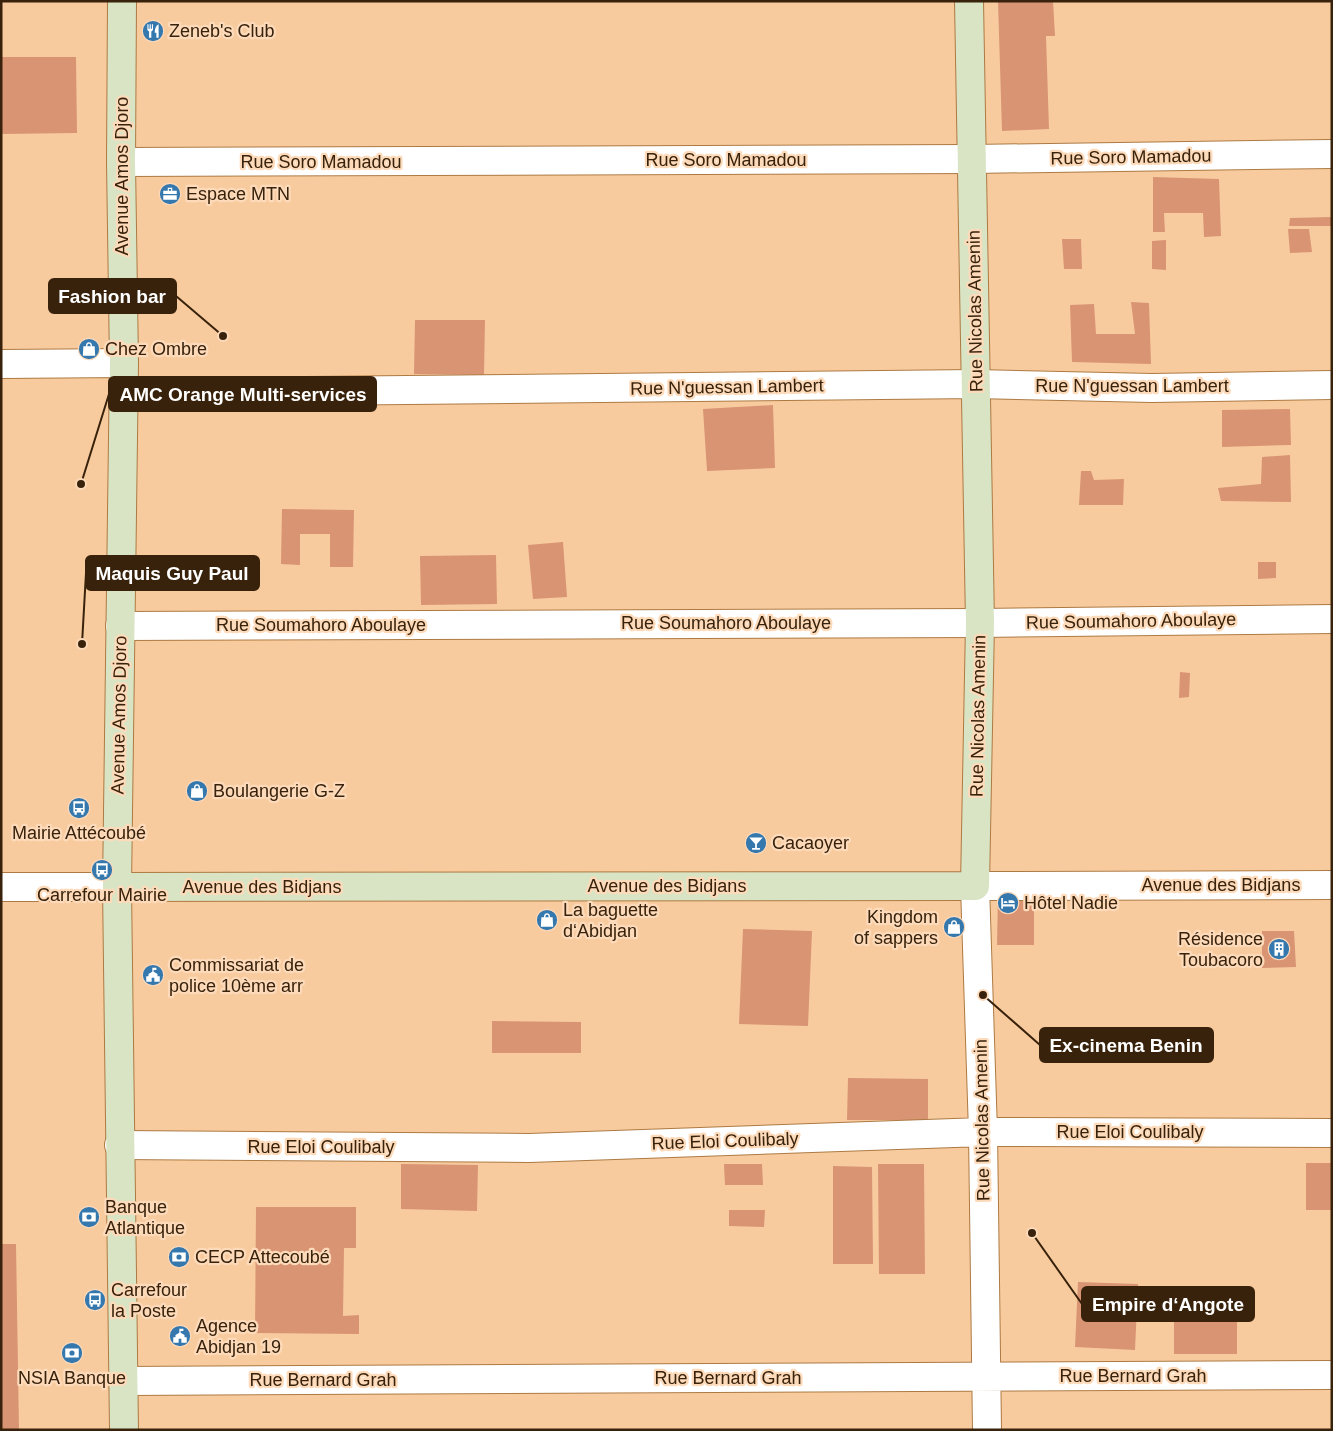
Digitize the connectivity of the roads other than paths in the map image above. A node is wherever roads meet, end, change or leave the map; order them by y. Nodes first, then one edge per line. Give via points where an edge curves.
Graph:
1 (122, 1) edge
2 (969, 1) edge
3 (1332, 154) edge
4 (973, 159) junction
5 (121, 162) junction
6 (124, 363) junction
7 (1, 364) edge
8 (976, 384) junction
9 (1332, 384) edge
10 (123, 394) junction
11 (1332, 619) edge
12 (980, 622) junction
13 (120, 626) junction
14 (1332, 885) edge
15 (975, 886) junction
16 (1, 887) edge
17 (117, 887) junction
18 (983, 1132) junction
19 (1332, 1133) edge
20 (119, 1145) junction
21 (1332, 1375) edge
22 (987, 1376) junction
23 (124, 1381) junction
24 (124, 1430) edge
25 (987, 1430) edge

1 - 5 street, Avenue Amos Djoro
2 - 4 street, Rue Nicolas Amenin
3 - 4 street, Rue Soro Mamadou
4 - 5 street, Rue Soro Mamadou
4 - 8 street, Rue Nicolas Amenin
5 - 6 street, Avenue Amos Djoro
6 - 7 street
6 - 10 street, Avenue Amos Djoro
8 - 9 street, Rue N'guessan Lambert via 1152,388
8 - 10 street, Rue N'guessan Lambert
8 - 12 street, Rue Nicolas Amenin
10 - 13 street, Avenue Amos Djoro
11 - 12 street, Rue Soumahoro Aboulaye
12 - 13 street, Rue Soumahoro Aboulaye
12 - 15 street, Rue Nicolas Amenin
13 - 17 street, Avenue Amos Djoro
14 - 15 street, Avenue des Bidjans
15 - 17 street, Avenue des Bidjans
15 - 18 street, Rue Nicolas Amenin
16 - 17 street, Avenue des Bidjans
17 - 20 street, Avenue Amos Djoro
18 - 19 street, Rue Eloi Coulibaly
18 - 20 street, Rue Eloi Coulibaly via 529,1148
18 - 22 street, Rue Nicolas Amenin
20 - 23 street, Avenue Amos Djoro
21 - 22 street, Rue Bernard Grah
22 - 23 street, Rue Bernard Grah
22 - 25 street, Rue Nicolas Amenin
23 - 24 street, Avenue Amos Djoro

